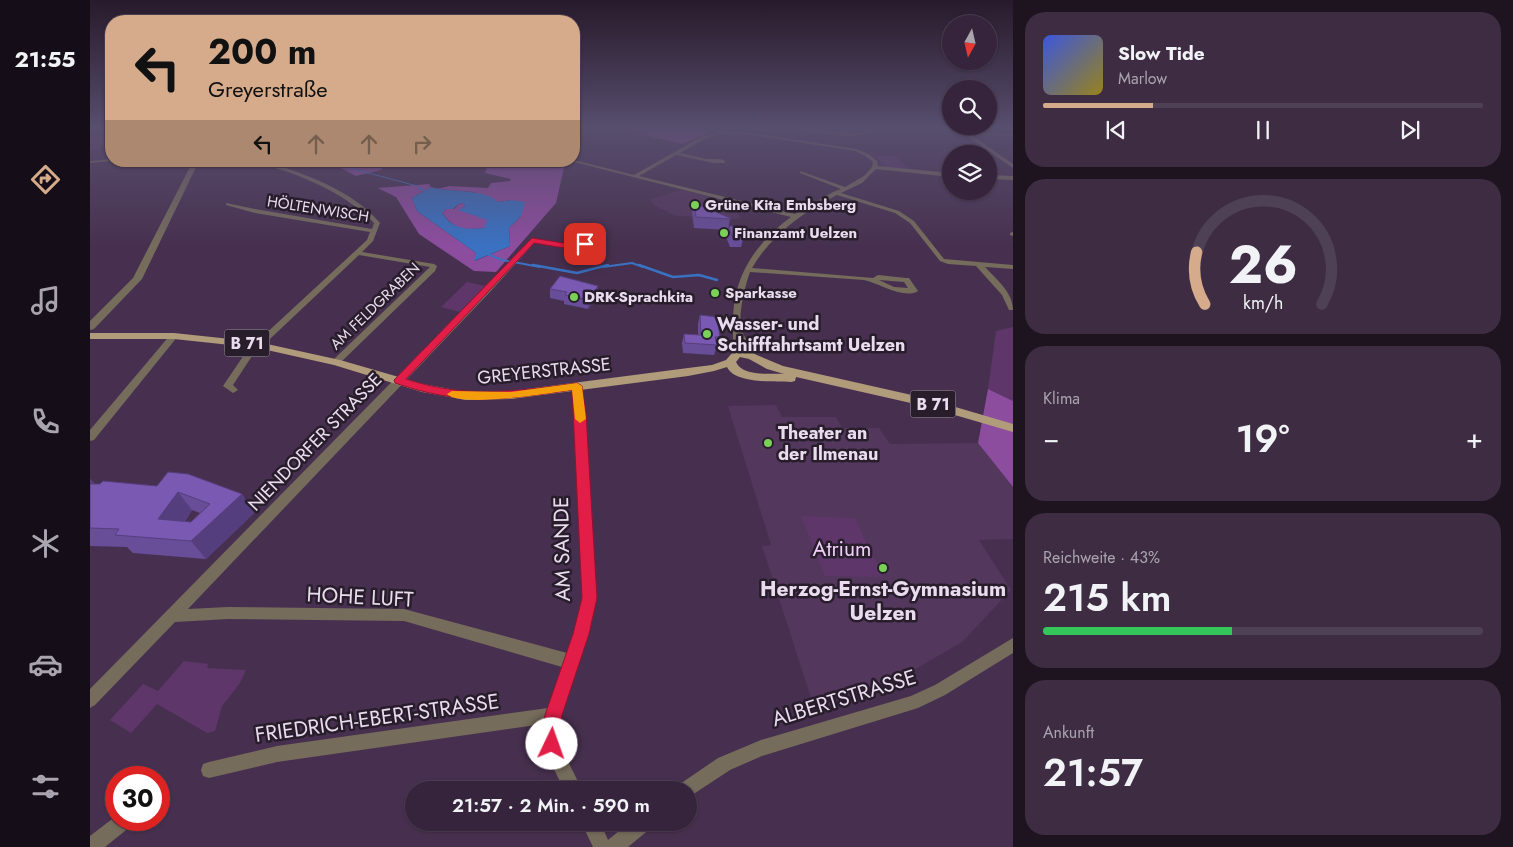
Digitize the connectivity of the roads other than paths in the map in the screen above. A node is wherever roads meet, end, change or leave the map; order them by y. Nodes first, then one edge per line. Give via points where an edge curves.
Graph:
1 (875, 167) edge
2 (193, 168) edge
3 (279, 168) edge
4 (599, 168) edge
5 (649, 168) edge
6 (880, 168) edge
7 (802, 172) dead end
8 (942, 174) edge
9 (635, 176) junction
10 (997, 177) edge
11 (1013, 178) edge
12 (845, 189) junction
13 (835, 194) junction
14 (228, 204) dead end
15 (794, 216) junction
16 (375, 231) junction
17 (588, 231) dead end
18 (358, 252) junction
19 (978, 265) junction
20 (1013, 267) edge
21 (747, 270) junction
22 (874, 280) dead end
23 (1012, 308) edge
24 (90, 327) edge
25 (739, 332) junction
26 (90, 336) edge
27 (174, 336) junction
28 (258, 345) junction
29 (752, 355) junction
30 (733, 359) junction
31 (336, 362) junction
32 (765, 370) junction
33 (738, 373) junction
34 (664, 376) junction
35 (399, 380) junction
36 (577, 386) junction
37 (233, 390) dead end
38 (1013, 428) edge
39 (90, 437) edge
40 (171, 616) junction
41 (1013, 645) edge
42 (572, 662) junction
43 (90, 700) edge
44 (553, 715) junction
45 (209, 770) dead end
46 (569, 781) edge
47 (697, 782) edge
48 (112, 831) edge
49 (594, 831) edge
50 (634, 831) edge
51 (92, 847) edge
52 (602, 847) edge
53 (614, 847) edge

1 - 12 street via 867,177
2 - 24 street via 138,279
3 - 16 street via 340,194 372,217 377,223
4 - 9 street
5 - 9 street
6 - 8 street
7 - 12 street
9 - 15 street
10 - 11 street
12 - 13 street
13 - 15 street
13 - 19 street via 897,212 912,222 942,260
14 - 16 street, HÖLTENWISCH
15 - 21 street via 763,244
16 - 18 street
17 - 35 street, NIENDORFER STRASSE via 579,247 532,240
18 - 28 street
18 - 31 street, AM FELDGRABEN via 434,266
19 - 20 street
19 - 23 street via 1005,294
21 - 22 street
21 - 25 street via 738,304
25 - 29 street
25 - 30 street
26 - 27 main road, B 71
27 - 28 main road, B 71
27 - 39 street
28 - 31 main road, B 71
28 - 37 street via 228,386
29 - 30 main road, GREYERSTRASSE
29 - 32 main road via 764,360
30 - 33 main road via 734,370
30 - 34 main road, GREYERSTRASSE / B 71 via 714,368
31 - 35 main road, B 71
32 - 33 main road, GREYERSTRASSE via 751,377
32 - 38 main road, B 71 via 924,402
33 - 34 main road, GREYERSTRASSE / B 71
34 - 36 main road, GREYERSTRASSE / B 71
35 - 36 main road, GREYERSTRASSE / B 71 via 466,396 511,396
35 - 40 street, NIENDORFER STRASSE
36 - 42 street, AM SANDE via 589,598
40 - 42 street, HOHE LUFT via 228,613 404,615
40 - 43 street, NIENDORFER STRASSE
41 - 47 street, ALBERTSTRASSE via 913,703 761,748 724,764
42 - 44 street, AM SANDE
44 - 45 street, FRIEDRICH-EBERT-STRASSE via 277,754
44 - 46 street, AM SANDE via 552,744
48 - 51 street
49 - 52 street
50 - 53 street

